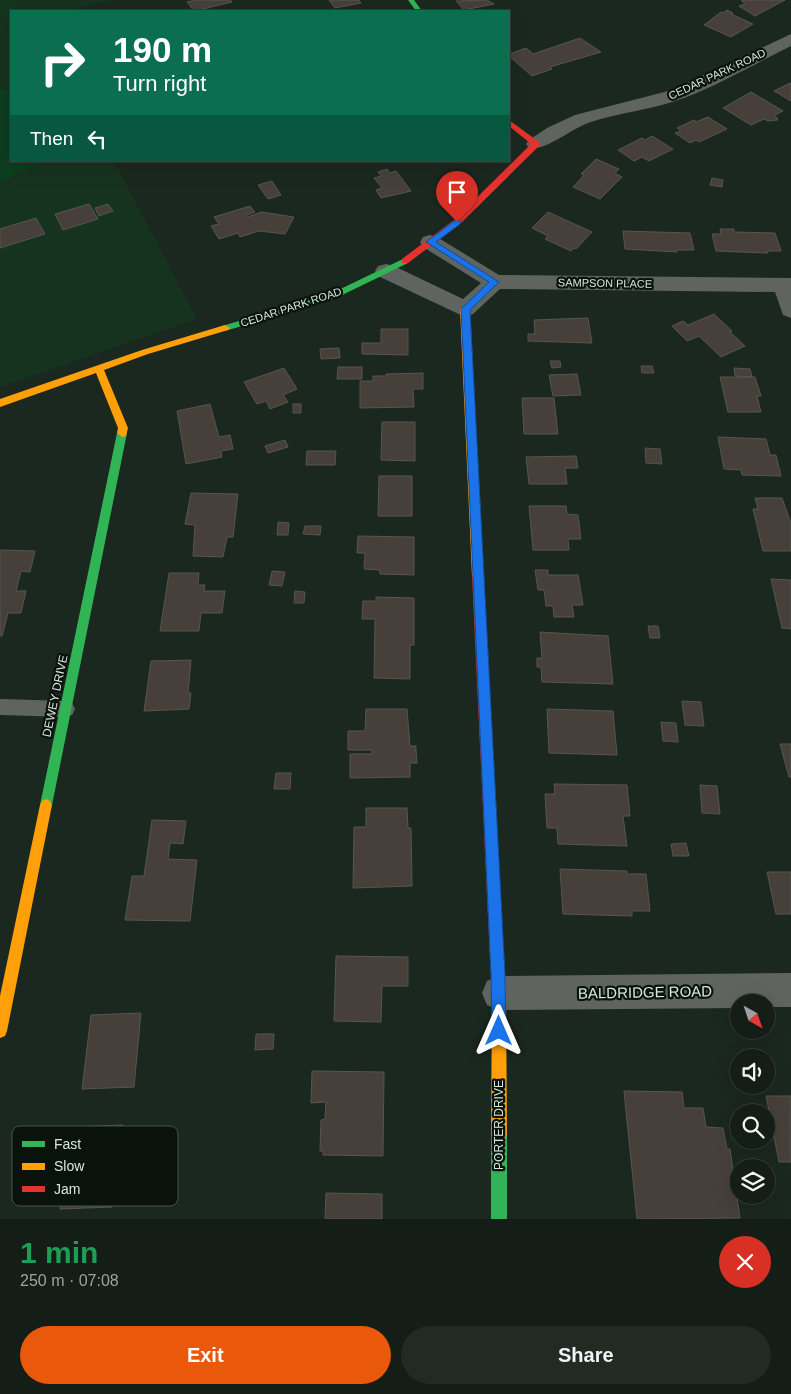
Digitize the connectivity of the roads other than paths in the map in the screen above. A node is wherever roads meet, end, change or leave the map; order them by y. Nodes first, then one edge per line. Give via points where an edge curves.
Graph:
1 (791, 39) edge
2 (510, 123) edge
3 (536, 144) junction
4 (430, 242) junction
5 (386, 271) junction
6 (495, 282) junction
7 (787, 285) edge
8 (465, 309) junction
9 (791, 310) edge
10 (99, 369) junction
11 (0, 403) edge
12 (0, 707) edge
13 (66, 709) junction
14 (791, 990) edge
15 (499, 993) junction
16 (0, 1031) edge
17 (499, 1219) edge

1 - 3 street, CEDAR PARK ROAD via 678,94 582,118
2 - 3 street
3 - 4 street, CEDAR PARK ROAD via 457,222
4 - 5 street, CEDAR PARK ROAD via 408,260
4 - 6 street
5 - 8 street
5 - 10 street, CEDAR PARK ROAD via 333,296 145,352
6 - 7 street, SAMPSON PLACE
6 - 8 street
7 - 9 street
8 - 15 street, PORTER DRIVE
10 - 11 street, CEDAR PARK ROAD
10 - 13 street, DEWEY DRIVE via 123,428
12 - 13 lane
13 - 16 street, DEWEY DRIVE
14 - 15 street, BALDRIDGE ROAD
15 - 17 street, PORTER DRIVE

